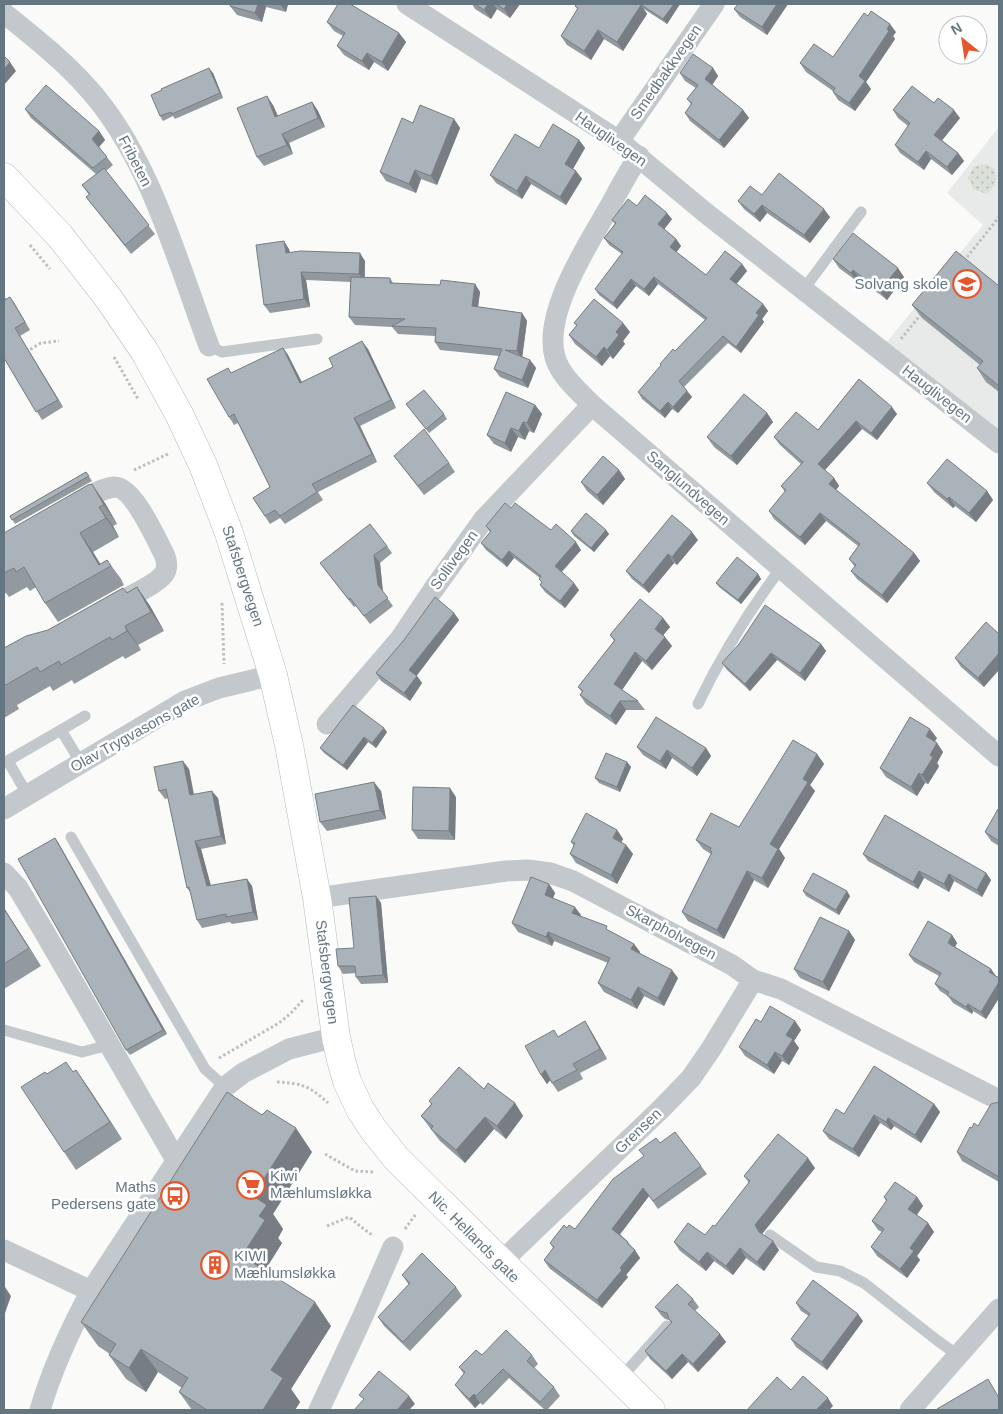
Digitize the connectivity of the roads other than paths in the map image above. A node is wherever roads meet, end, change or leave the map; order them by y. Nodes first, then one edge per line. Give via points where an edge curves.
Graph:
1 (407, 4) edge
2 (714, 4) edge
3 (4, 13) edge
4 (619, 141) junction
5 (639, 156) junction
6 (4, 177) edge
7 (861, 212) dead end
8 (804, 289) junction
9 (317, 339) dead end
10 (209, 346) joint
11 (592, 405) junction
12 (999, 443) edge
13 (55, 516) edge
14 (781, 568) junction
15 (97, 614) edge
16 (273, 675) junction
17 (698, 704) dead end
18 (85, 716) dead end
19 (327, 724) dead end
20 (61, 730) junction
21 (999, 756) edge
22 (6, 762) edge
23 (81, 763) junction
24 (27, 794) junction
25 (4, 809) edge
26 (71, 837) dead end
27 (4, 873) edge
28 (317, 898) junction
29 (753, 980) junction
30 (4, 1030) edge
31 (336, 1037) junction
32 (109, 1045) junction
33 (225, 1087) junction
34 (999, 1100) edge
35 (176, 1160) junction
36 (770, 1236) dead end
37 (386, 1243) road end
38 (4, 1250) edge
39 (500, 1263) junction
40 (91, 1291) junction
41 (999, 1309) edge
42 (667, 1326) edge
43 (959, 1356) junction
44 (619, 1379) junction
45 (40, 1410) edge
46 (319, 1410) edge
47 (651, 1410) edge
48 (910, 1410) edge

1 - 4 street, Hauglivegen
2 - 4 street, Smedbakkvegen
3 - 10 street, Fribeten via 87,87 118,128 146,181
4 - 5 street, Hauglivegen
5 - 8 street, Hauglivegen
5 - 11 street, Sanglundvegen via 572,274 552,337 556,360 567,378
6 - 16 main road, Stafsbergvegen via 60,236 104,292 145,352 175,406 203,464 229,533
7 - 8 lane
8 - 12 street, Hauglivegen
9 - 10 lane via 222,352
11 - 14 street, Sanglundvegen
11 - 19 street, Sollivegen via 484,520 400,639
13 - 15 street via 97,492 120,488 134,500 167,561 164,574 155,582
14 - 17 lane via 752,608
14 - 21 street, Sanglundvegen
16 - 23 street, Olav Trygvasons gate via 219,688 184,702
16 - 28 main road, Stafsbergvegen
18 - 20 lane
20 - 22 lane
20 - 23 lane
22 - 24 lane
23 - 24 street, Olav Trygvasons gate
24 - 25 street, Olav Trygvasons gate
26 - 33 lane via 205,1069
27 - 32 street via 18,888
28 - 29 street, Skarpholvegen via 506,871 550,873 573,881 683,938
28 - 31 main road, Stafsbergvegen
29 - 34 street, Skarpholvegen via 781,989
29 - 39 street, Grensen via 692,1078
30 - 32 lane via 82,1052
31 - 33 street via 289,1049 243,1072
31 - 39 main road, Nic. Hellands gate via 347,1081 372,1129 396,1158
32 - 35 street
33 - 35 street
35 - 40 street
36 - 43 lane via 816,1267 840,1271 864,1283
37 - 46 street via 362,1318
38 - 40 street
39 - 44 main road, Nic. Hellands gate
40 - 45 street via 62,1349
41 - 43 street
42 - 44 lane
43 - 48 street
44 - 47 main road, Nic. Hellands gate

